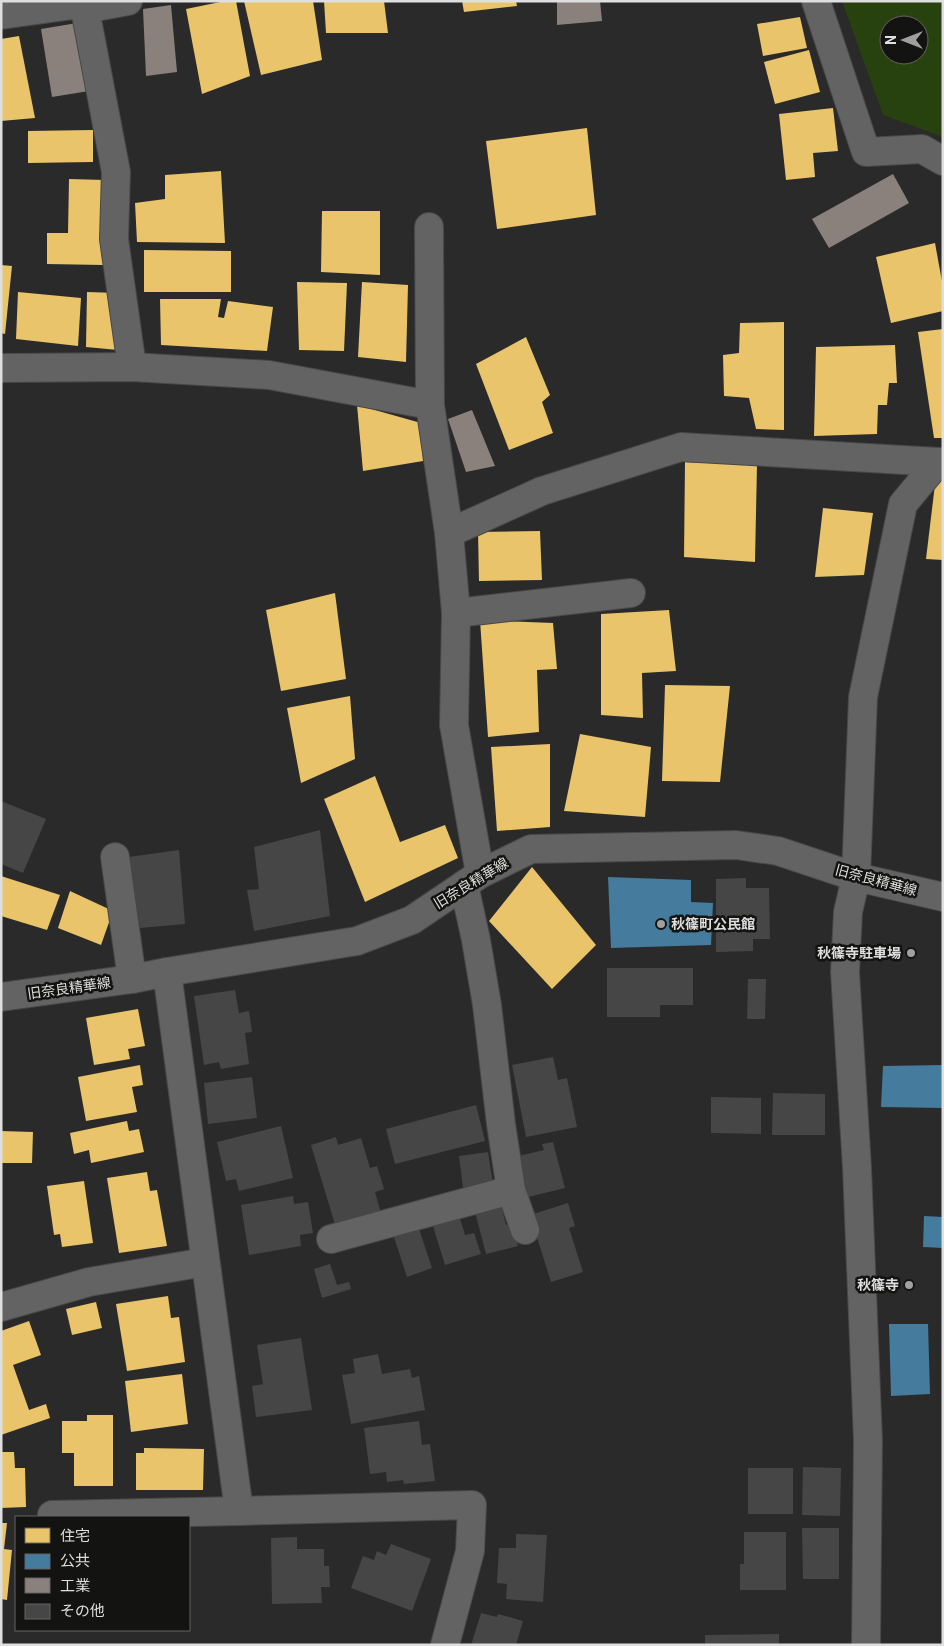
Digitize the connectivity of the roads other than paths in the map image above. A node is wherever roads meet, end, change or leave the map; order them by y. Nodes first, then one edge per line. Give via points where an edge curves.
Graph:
1 (128, 1) edge
2 (816, 1) edge
3 (77, 5) edge
4 (1, 15) edge
5 (943, 160) edge
6 (429, 228) dead end
7 (132, 367) junction
8 (1, 368) edge
9 (430, 405) junction
10 (940, 462) edge
11 (449, 533) junction
12 (631, 593) dead end
13 (456, 613) junction
14 (114, 857) dead end
15 (856, 877) junction
16 (472, 880) junction
17 (943, 897) edge
18 (167, 972) junction
19 (132, 979) junction
20 (1, 998) edge
21 (510, 1190) junction
22 (525, 1230) dead end
23 (331, 1239) dead end
24 (205, 1262) junction
25 (1, 1308) edge
26 (239, 1511) junction
27 (52, 1515) dead end
28 (445, 1645) edge
29 (866, 1645) edge

1 - 3 street
2 - 5 street via 866,152 922,149
3 - 4 street
3 - 7 street via 116,172 114,239
6 - 9 street
7 - 8 street
7 - 9 street via 269,375
9 - 11 street
10 - 11 street via 682,447 542,491
10 - 15 street via 903,504 863,697
11 - 13 street
12 - 13 street
13 - 16 street via 454,725
14 - 19 street
15 - 16 street, 旧奈良精華線 via 778,850 736,845 531,849
15 - 17 street, 旧奈良精華線
15 - 29 street via 848,912 845,972 868,1441
16 - 18 street, 旧奈良精華線 via 412,920 357,941
16 - 21 street via 476,940
18 - 19 street, 旧奈良精華線
18 - 24 street
19 - 20 street, 旧奈良精華線
21 - 22 street
21 - 23 street
24 - 25 street via 89,1282
24 - 26 street
26 - 27 street
26 - 28 street via 472,1505 470,1551

